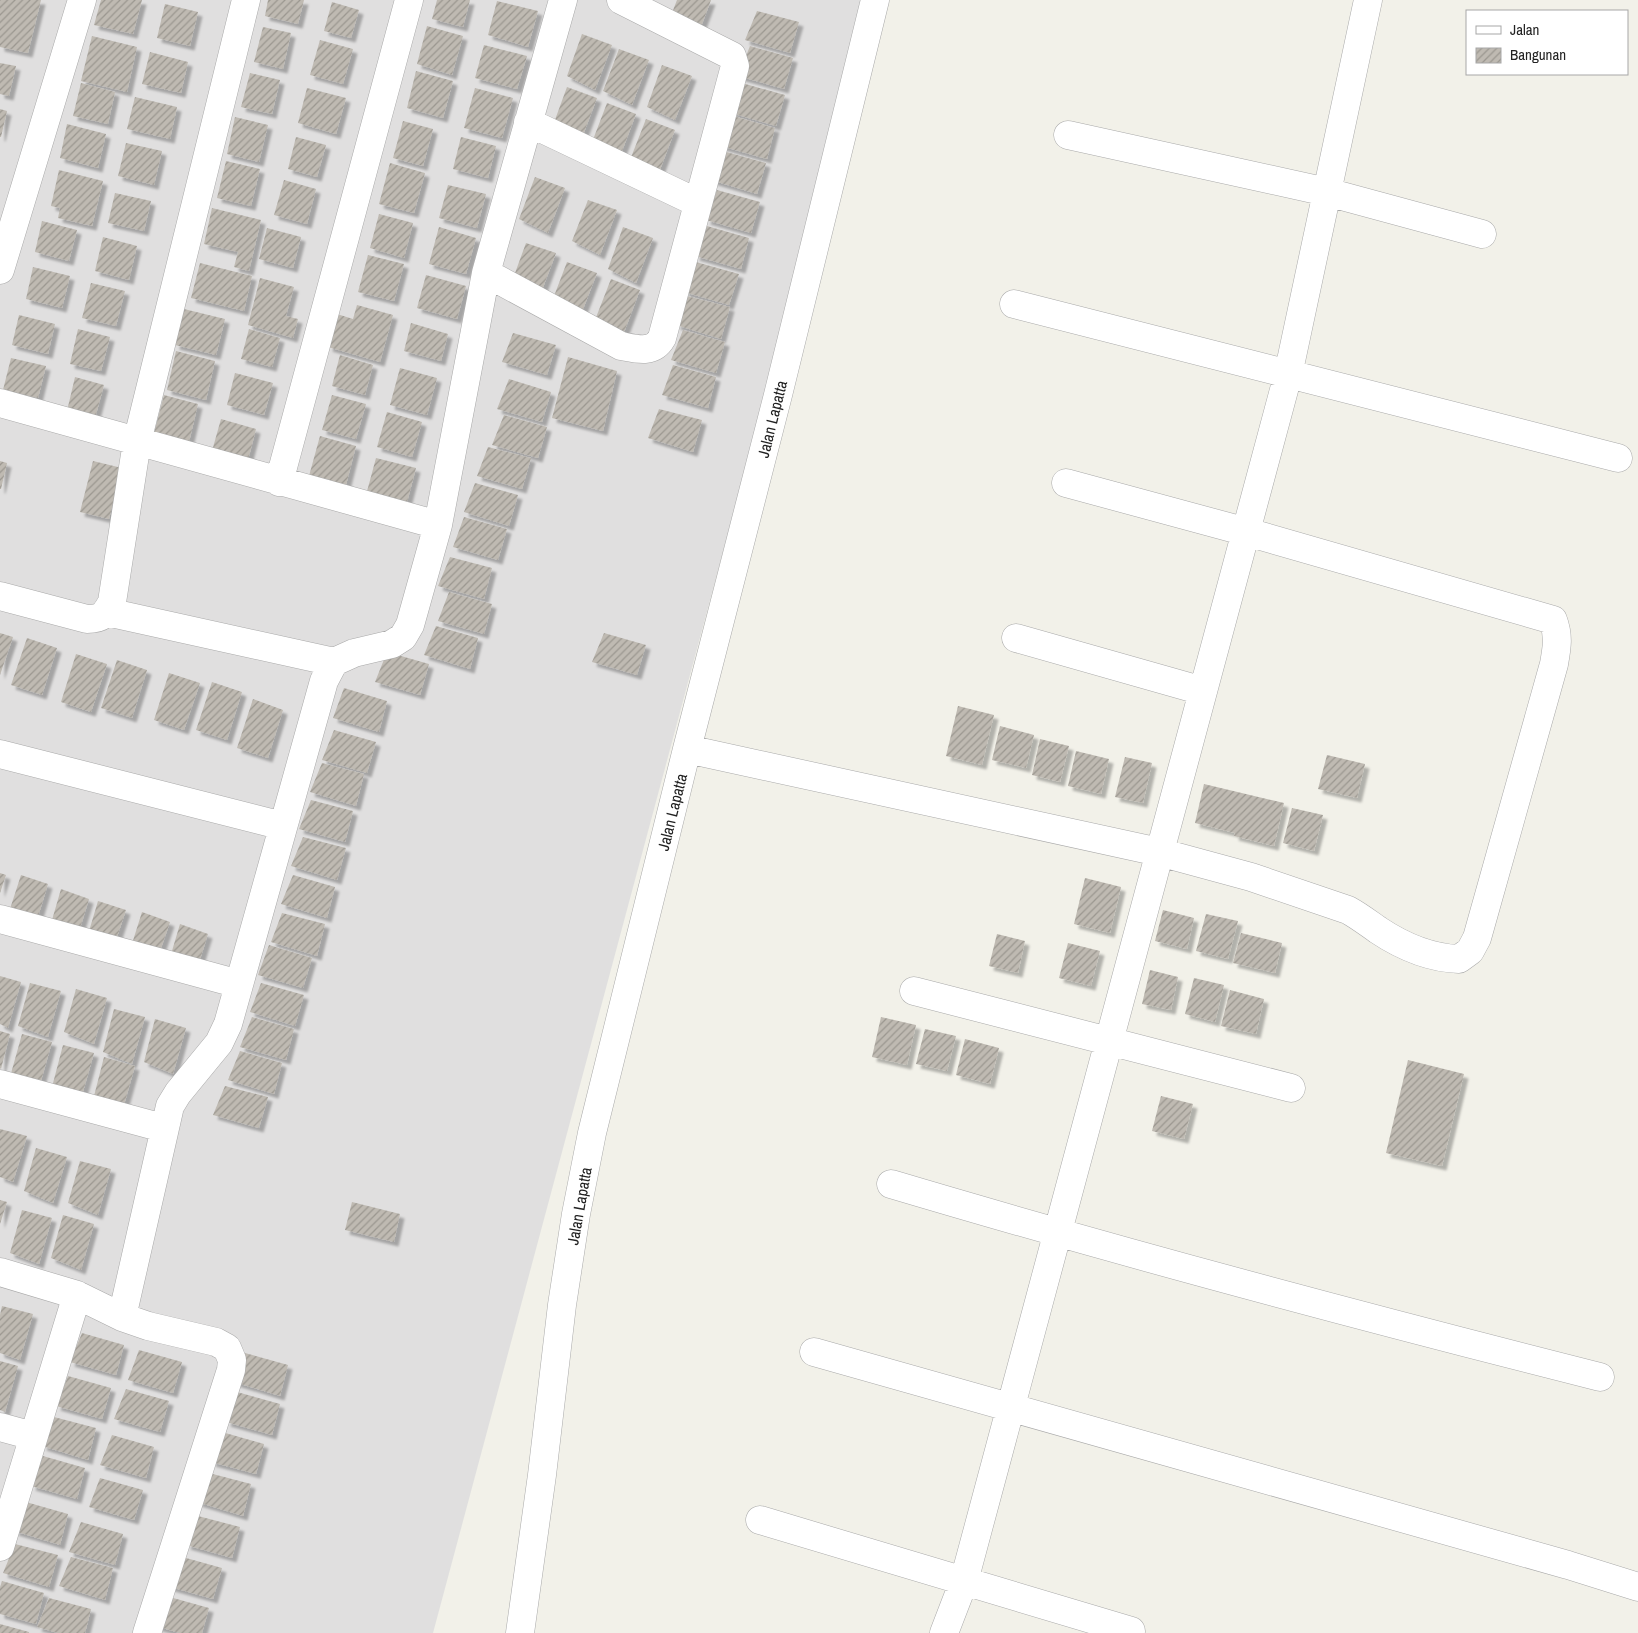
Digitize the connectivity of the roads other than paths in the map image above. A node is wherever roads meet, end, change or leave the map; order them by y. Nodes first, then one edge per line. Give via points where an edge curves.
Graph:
1 (82, 0) edge
2 (246, 0) edge
3 (409, 0) edge
4 (564, 0) edge
5 (621, 0) edge
6 (875, 0) edge
7 (1368, 0) edge
8 (528, 122) junction
9 (1068, 135) dead end
10 (1327, 192) junction
11 (698, 204) junction
12 (1482, 234) dead end
13 (0, 270) edge
14 (486, 273) junction
15 (1014, 304) dead end
16 (1288, 375) junction
17 (0, 403) edge
18 (137, 442) junction
19 (1618, 458) dead end
20 (279, 482) junction
21 (1066, 483) dead end
22 (438, 524) junction
23 (1247, 532) junction
24 (0, 596) edge
25 (107, 612) junction
26 (1016, 638) dead end
27 (334, 662) junction
28 (1203, 691) junction
29 (687, 749) junction
30 (0, 754) edge
31 (283, 826) junction
32 (1158, 852) junction
33 (0, 919) edge
34 (240, 984) junction
35 (914, 991) dead end
36 (1108, 1041) junction
37 (0, 1084) edge
38 (1291, 1088) dead end
39 (164, 1128) junction
40 (891, 1184) dead end
41 (1056, 1233) junction
42 (0, 1272) edge
43 (77, 1295) junction
44 (122, 1317) junction
45 (814, 1352) dead end
46 (1600, 1377) dead end
47 (1010, 1408) junction
48 (0, 1428) edge
49 (33, 1436) junction
50 (760, 1520) dead end
51 (0, 1547) edge
52 (964, 1581) junction
53 (1638, 1587) edge
54 (1131, 1631) dead end
55 (147, 1633) edge
56 (520, 1633) edge
57 (944, 1633) edge

1 - 13 street
2 - 18 street
3 - 20 street
4 - 8 street
5 - 11 street via 732,56 735,61
6 - 29 street, Jalan Lapatta
7 - 10 street
8 - 11 street
8 - 14 street
9 - 10 street
10 - 12 street
10 - 16 street
11 - 14 street via 662,338 653,348 643,350 621,346
14 - 22 street
15 - 16 street
16 - 19 street
16 - 23 street
17 - 18 street
18 - 20 street
18 - 25 street via 112,602
20 - 22 street
21 - 23 street
22 - 27 street via 410,625 403,637 392,644 354,653
23 - 28 street
23 - 32 street via 1553,620 1558,644 1554,664 1477,938 1470,951 1459,959 1403,945 1348,910 1252,877
24 - 25 street via 87,619 97,619
25 - 27 street
26 - 28 street
27 - 31 street via 324,681
28 - 32 street
29 - 32 street
29 - 56 street, Jalan Lapatta via 592,1133 576,1214
30 - 31 street
31 - 34 street
32 - 36 street
33 - 34 street
34 - 39 street via 219,1043 178,1093 170,1106
35 - 36 street
36 - 38 street
36 - 41 street
37 - 39 street
39 - 44 street
40 - 41 street
41 - 46 street
41 - 47 street
42 - 43 street
43 - 44 street
43 - 49 street
44 - 55 street via 216,1342 227,1348 232,1360
45 - 47 street
47 - 52 street
47 - 53 street
48 - 49 street
49 - 51 street
50 - 52 street
52 - 54 street
52 - 57 street

